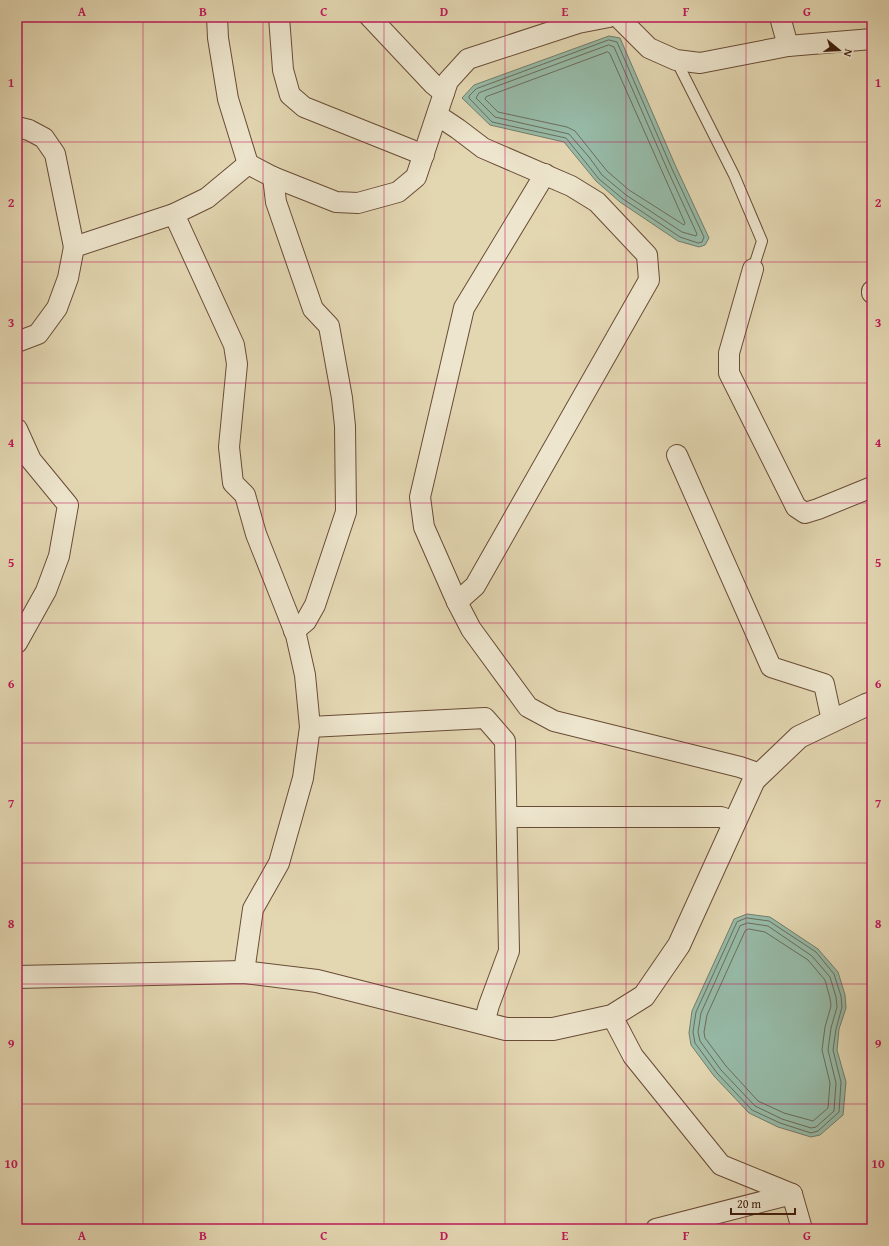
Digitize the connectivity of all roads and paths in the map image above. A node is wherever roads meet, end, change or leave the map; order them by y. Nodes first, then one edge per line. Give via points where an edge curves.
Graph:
1 (217, 17) edge
2 (279, 17) edge
3 (370, 17) edge
4 (609, 17) edge
5 (618, 17) edge
6 (780, 17) edge
7 (872, 39) edge
8 (788, 46) junction
9 (676, 60) junction
10 (444, 93) junction
11 (437, 115) junction
12 (17, 127) edge
13 (424, 155) junction
14 (248, 164) junction
15 (545, 174) junction
16 (273, 177) junction
17 (174, 214) junction
18 (74, 246) junction
19 (754, 269) joint
20 (17, 342) edge
21 (17, 429) edge
22 (677, 455) dead end
23 (872, 487) edge
24 (457, 602) junction
25 (294, 631) junction
26 (17, 643) edge
27 (872, 703) edge
28 (832, 721) junction
29 (310, 727) junction
30 (760, 774) junction
31 (507, 818) junction
32 (735, 822) junction
33 (244, 972) junction
34 (17, 977) edge
35 (612, 1016) junction
36 (484, 1024) junction
37 (793, 1199) junction
38 (656, 1229) edge
39 (802, 1229) edge

1 - 14 street via 228,99
2 - 13 street via 283,70 290,95 304,107
3 - 10 street
4 - 10 street via 578,23 468,59 448,81
5 - 9 street via 649,48
6 - 8 street
7 - 8 street
8 - 9 street via 700,63
9 - 19 lane via 734,175 762,241
10 - 11 street
11 - 13 street
11 - 15 street via 483,148
12 - 18 street via 44,138 55,154
13 - 16 street via 416,177 398,192 358,203 336,202
14 - 16 street
14 - 17 street via 208,198
15 - 24 street via 464,308 420,497 424,527
15 - 24 street via 597,202 647,255 649,280 475,586
16 - 25 street via 276,202 313,309 329,326 345,426 346,512 316,605 306,621
17 - 18 street
17 - 25 street via 234,345 237,364 229,447 233,483 245,495 256,534
18 - 20 street via 68,278 57,308 38,334
19 - 23 street via 729,353 729,373 796,507 805,513
21 - 26 street via 31,460 68,505 59,556 46,590
22 - 28 street via 770,667 824,684
24 - 30 street via 471,629 528,707 554,721
25 - 29 street via 305,675
27 - 28 street
28 - 30 street via 799,737
29 - 31 street via 485,718 506,741
29 - 33 street via 303,778 279,863 253,909
30 - 32 street via 754,780
31 - 32 street via 721,817
31 - 36 street via 509,951
32 - 35 street via 679,945 644,996
33 - 34 street
33 - 36 street via 317,981
35 - 36 street via 553,1029 506,1029
35 - 37 street via 633,1056 721,1165
37 - 38 street
37 - 39 street

